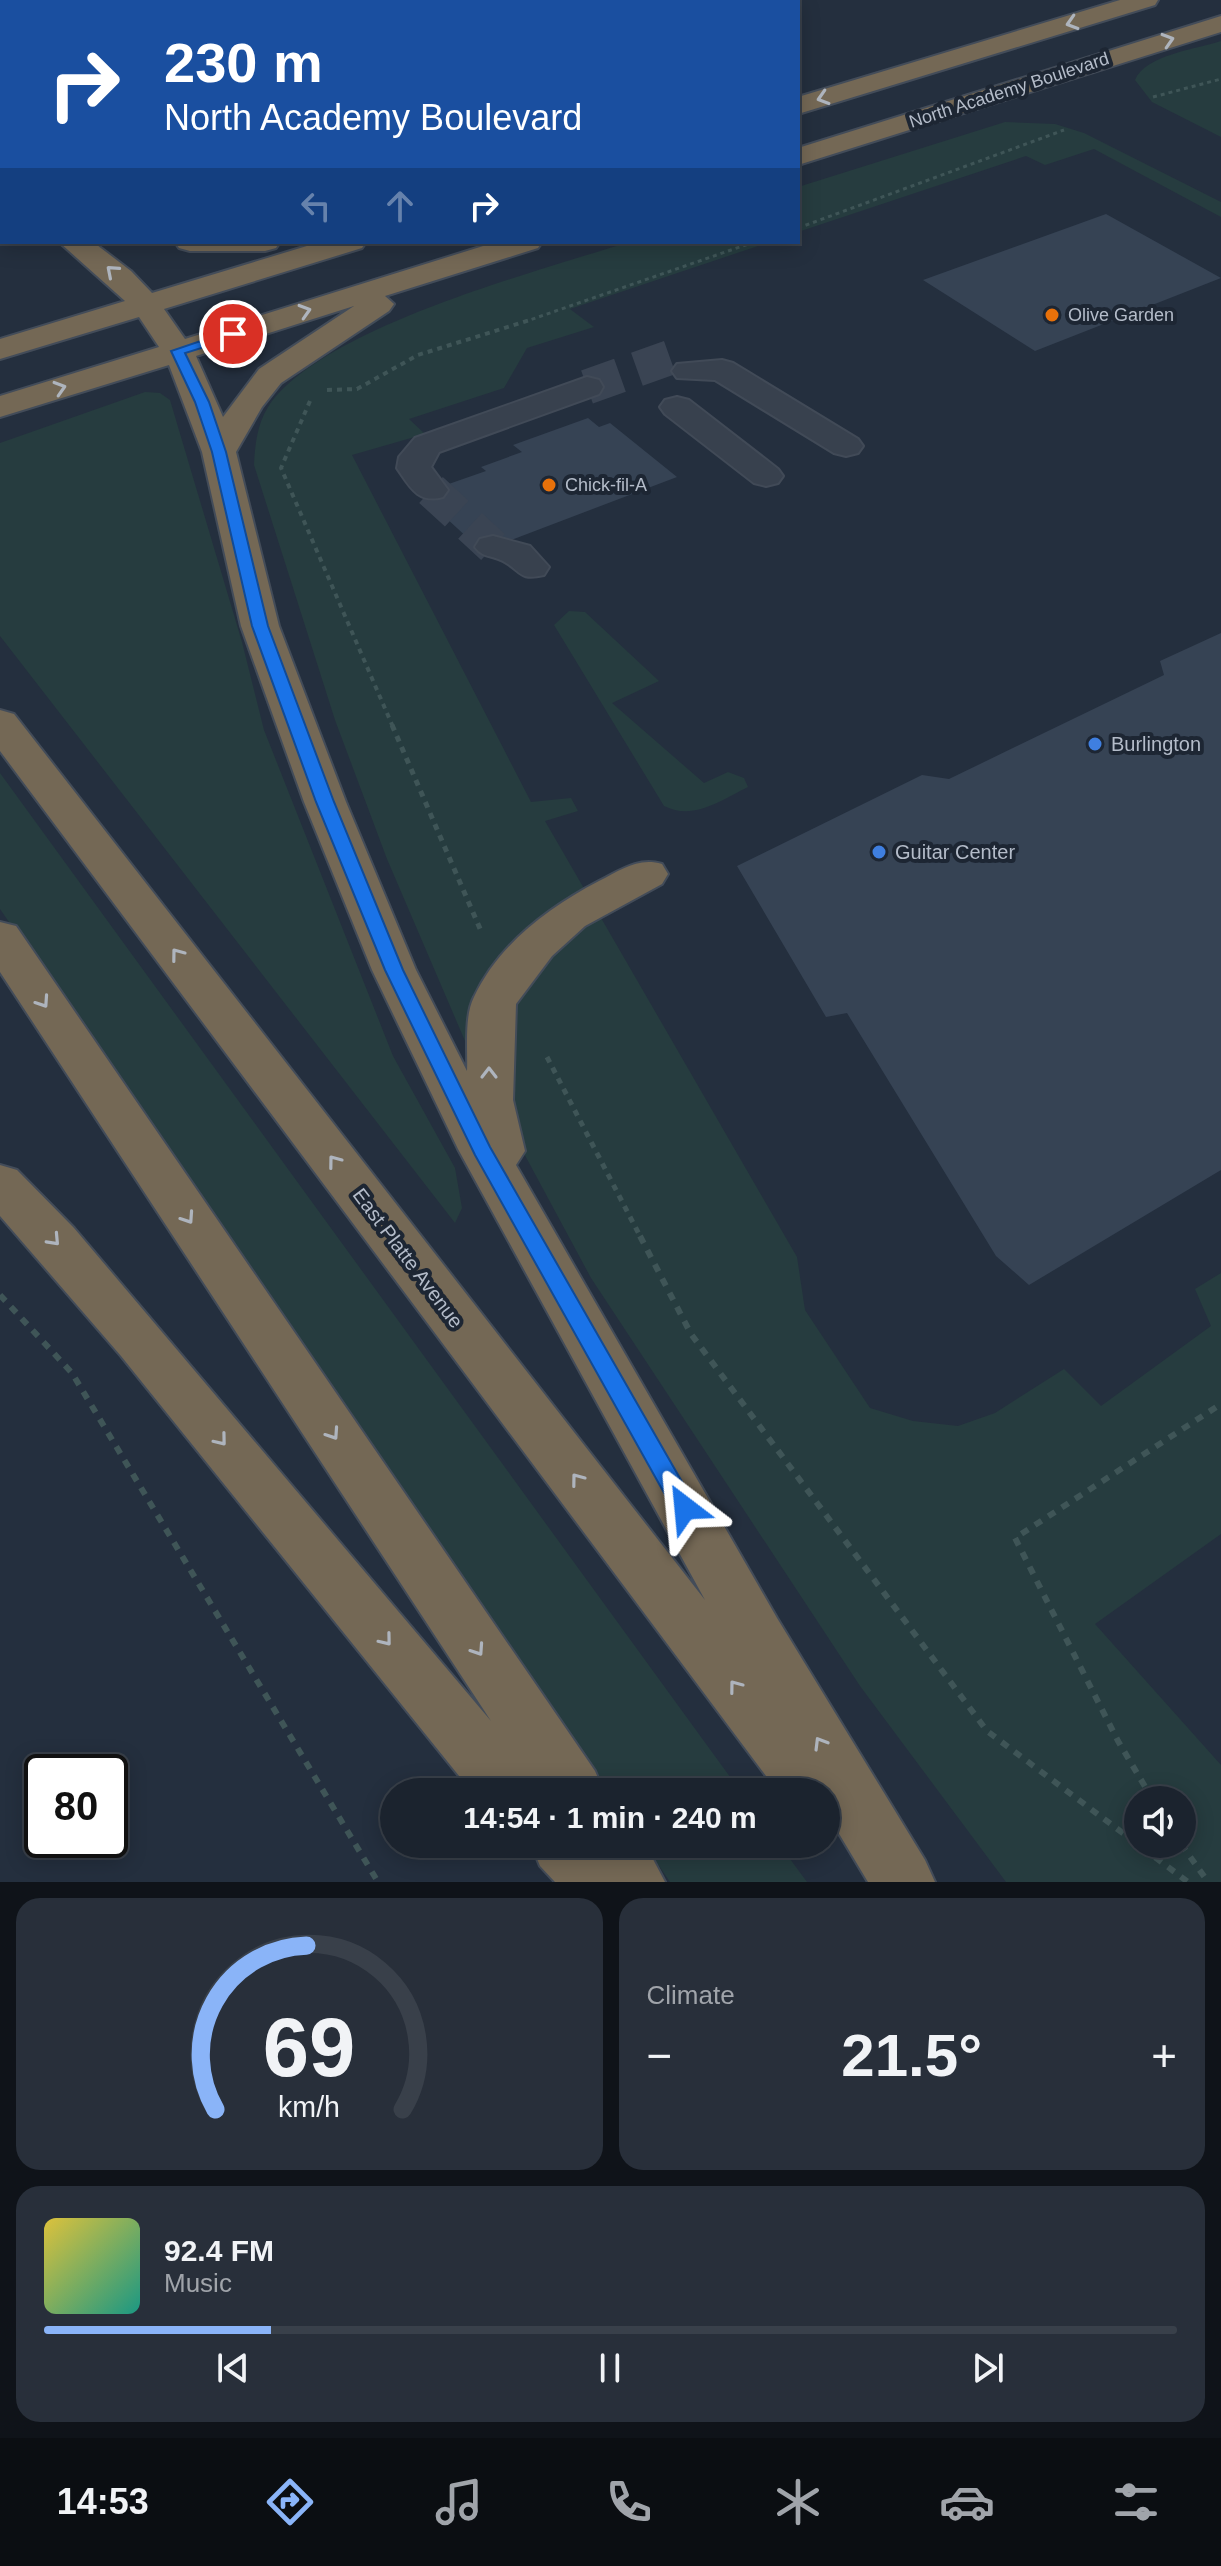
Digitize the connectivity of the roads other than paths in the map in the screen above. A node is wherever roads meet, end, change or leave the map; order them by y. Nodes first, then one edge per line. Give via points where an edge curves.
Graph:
1 (1146, 0) edge
2 (1221, 24) edge
3 (800, 105) edge
4 (800, 156) edge
5 (77, 244) edge
6 (344, 244) edge
7 (521, 244) edge
8 (427, 274) junction
9 (146, 305) junction
10 (0, 349) edge
11 (178, 351) junction
12 (680, 364) tunnel mouth
13 (596, 393) tunnel mouth
14 (0, 407) edge
15 (677, 407) dead end
16 (846, 446) dead end
17 (219, 452) junction
18 (766, 476) dead end
19 (445, 485) dead end
20 (0, 723) edge
21 (647, 874) dead end
22 (0, 937) edge
23 (0, 1184) edge
24 (514, 1204) junction
25 (499, 1778) edge
26 (564, 1778) edge
27 (805, 1778) edge
28 (840, 1823) edge
29 (576, 1858) edge
30 (617, 1858) edge
31 (599, 1882) edge
32 (633, 1882) edge
33 (885, 1882) edge
34 (903, 1882) edge

1 -> 3 highway
4 -> 2 highway, North Academy Boulevard
9 -> 5 highway
6 - 9 highway
7 - 8 highway
11 -> 8 highway
8 - 17 highway via 270,376
9 - 10 highway
9 - 11 highway
14 -> 11 highway
11 - 17 highway
12 - 16 lane via 722,370
13 - 19 lane via 468,447 453,461
15 - 18 lane
17 - 24 highway via 260,626 325,802 394,970
27 -> 20 highway, East Platte Avenue
24 -> 21 highway via 489,1100 494,1001 536,945 570,915
22 -> 26 highway
23 -> 25 highway via 93,1286
34 -> 24 highway via 756,1637
28 - 33 highway
29 - 31 highway
30 - 32 highway

